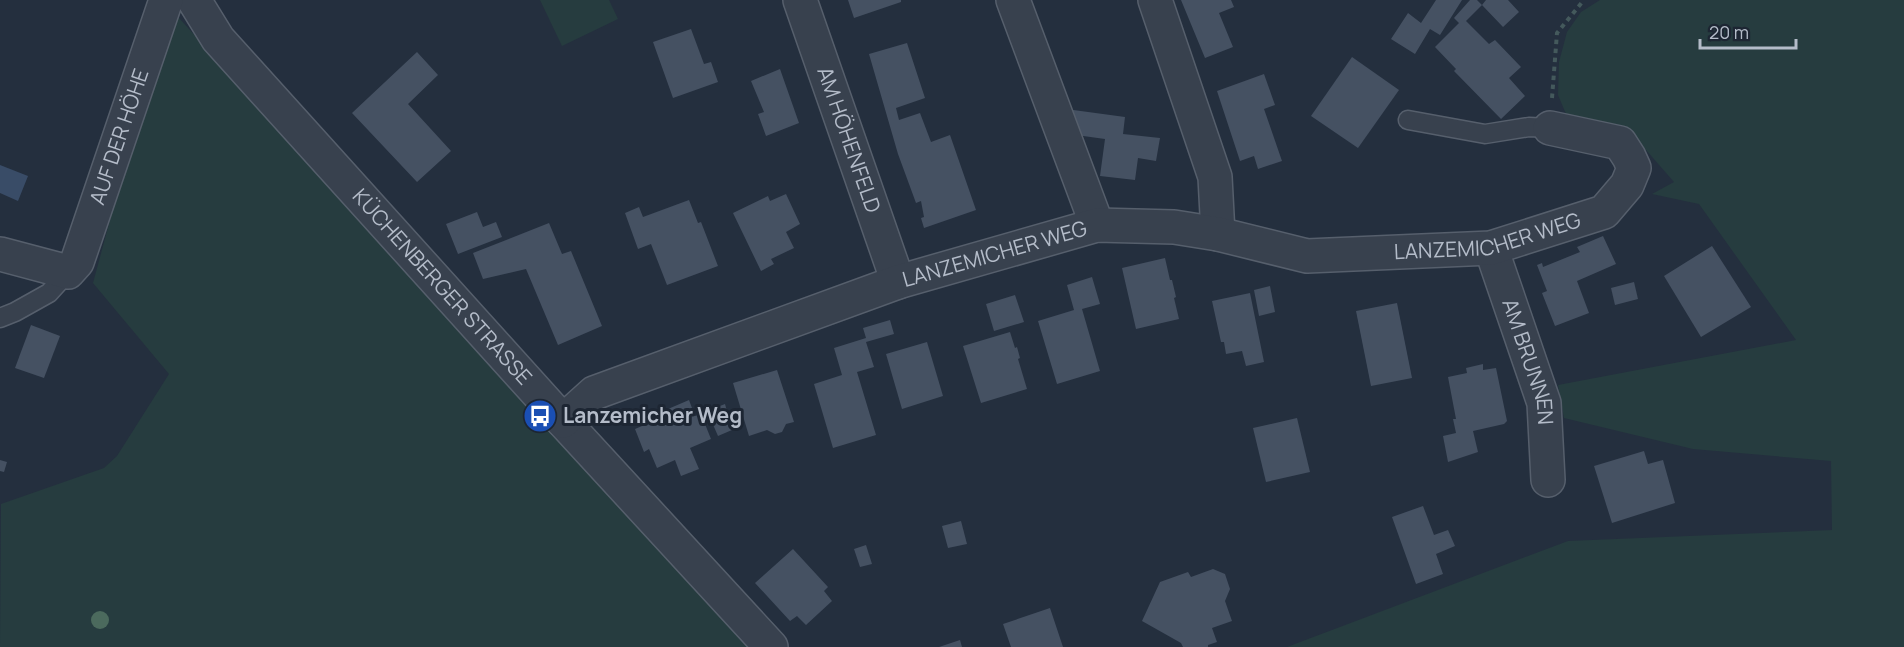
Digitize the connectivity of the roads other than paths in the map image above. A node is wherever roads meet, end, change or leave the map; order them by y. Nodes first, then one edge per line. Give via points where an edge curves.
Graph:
1 (166, 0) edge
2 (194, 0) edge
3 (800, 0) edge
4 (1013, 0) edge
5 (1155, 0) edge
6 (1408, 120) dead end
7 (1550, 128) joint
8 (1097, 225) junction
9 (1218, 234) junction
10 (1491, 248) junction
11 (0, 254) edge
12 (68, 272) junction
13 (898, 282) junction
14 (0, 318) edge
15 (563, 421) junction
16 (1548, 480) dead end
17 (771, 647) edge

1 - 12 street, AUF DER HÖHE via 77,262
2 - 15 street, KÜCHENBERGER STRASSE via 218,39
3 - 13 street, AM HÖHENFELD
4 - 8 street, LANZEMICHER WEG
5 - 9 street via 1215,177
6 - 7 lane via 1485,134
7 - 10 street, LANZEMICHER WEG via 1620,143 1634,168 1627,184 1604,212
8 - 9 street, LANZEMICHER WEG via 1174,227
8 - 13 street, LANZEMICHER WEG
9 - 10 street, LANZEMICHER WEG via 1308,256
10 - 16 street, AM BRUNNEN via 1544,403
11 - 12 street
12 - 14 lane, AUF DER HÖHE via 50,293
13 - 15 street, LANZEMICHER WEG via 594,393
15 - 17 street, KÜCHENBERGER STRASSE

